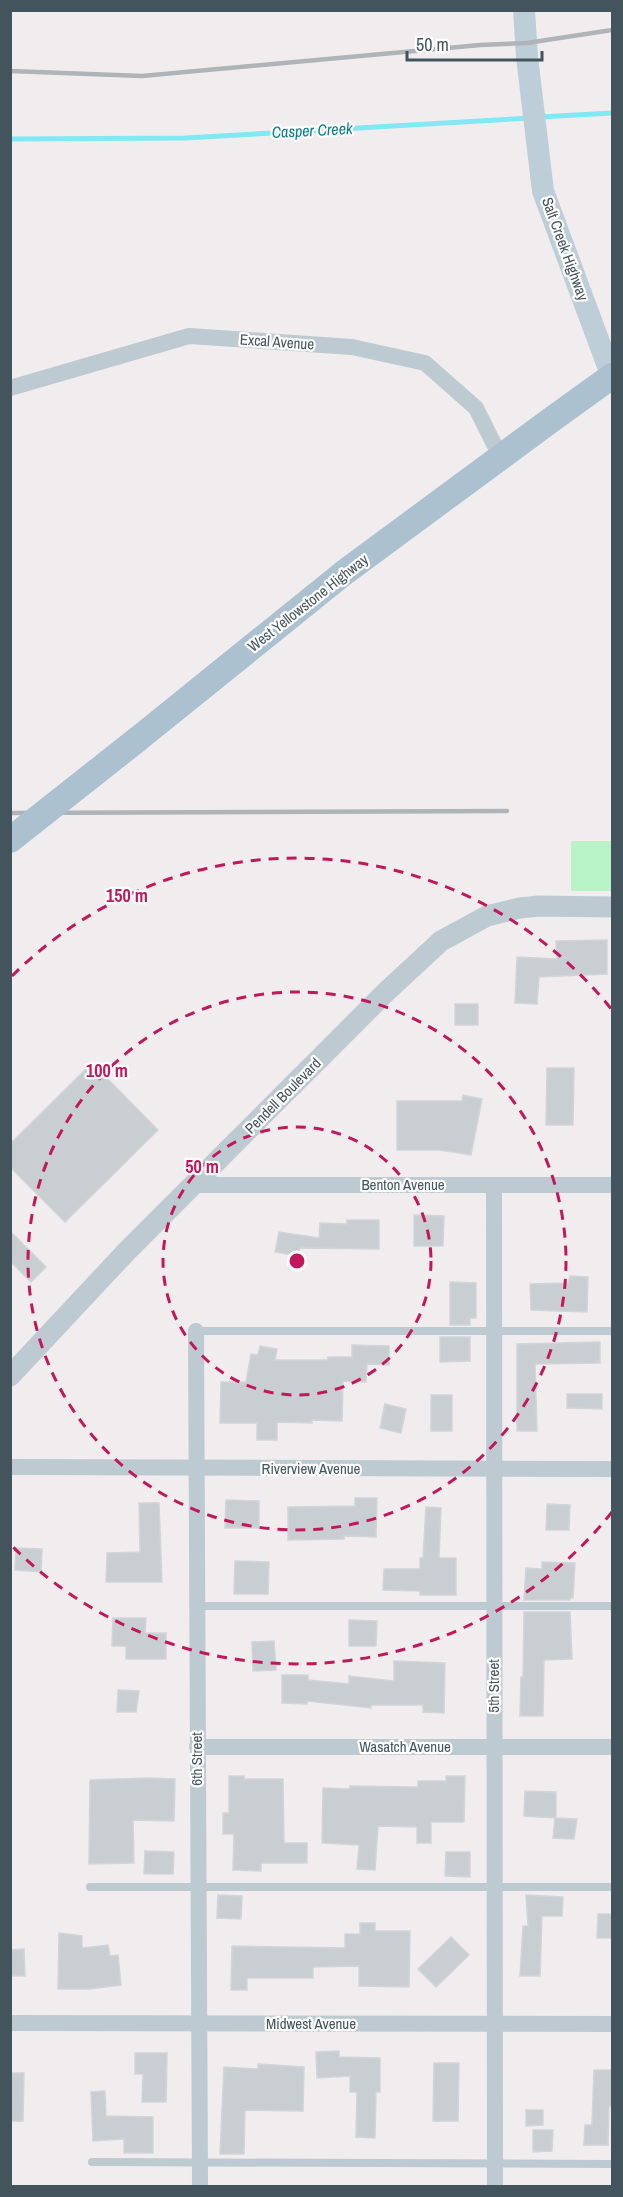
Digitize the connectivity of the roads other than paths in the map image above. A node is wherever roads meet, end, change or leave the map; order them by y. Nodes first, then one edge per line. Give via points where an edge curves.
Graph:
1 (524, 10) edge
2 (612, 376) edge
3 (10, 388) edge
4 (501, 458) junction
5 (10, 840) edge
6 (612, 907) edge
7 (193, 1185) junction
8 (494, 1185) junction
9 (612, 1185) edge
10 (612, 1330) edge
11 (196, 1331) joint
12 (494, 1331) junction
13 (10, 1376) edge
14 (10, 1467) edge
15 (195, 1469) junction
16 (494, 1469) junction
17 (612, 1469) edge
18 (196, 1606) junction
19 (494, 1606) junction
20 (612, 1606) edge
21 (197, 1747) junction
22 (495, 1747) junction
23 (612, 1747) edge
24 (90, 1887) dead end
25 (198, 1887) junction
26 (495, 1887) junction
27 (612, 1887) edge
28 (10, 2023) edge
29 (199, 2024) junction
30 (495, 2024) junction
31 (612, 2024) edge
32 (92, 2162) dead end
33 (200, 2163) junction
34 (495, 2163) junction
35 (612, 2164) edge
36 (200, 2187) edge
37 (495, 2187) edge

1 - 2 main road, Salt Creek Highway via 543,190
2 - 4 main road, West Yellowstone Highway
3 - 4 street, Excal Avenue via 189,336 351,347 425,363 476,408
4 - 5 main road, West Yellowstone Highway, bridge via 345,572
6 - 7 street, Pendell Boulevard via 520,908 487,916 441,941
7 - 8 street, Benton Avenue
7 - 13 street, Pendell Boulevard
8 - 9 street, Benton Avenue
8 - 12 street, 5th Street
10 - 12 lane
11 - 12 lane
11 - 15 street, 6th Street
12 - 16 street, 5th Street
14 - 15 street, Riverview Avenue
15 - 16 street, Riverview Avenue
15 - 18 street, 6th Street
16 - 17 street, Riverview Avenue
16 - 19 street, 5th Street
18 - 19 lane
18 - 21 street, 6th Street
19 - 20 lane
19 - 22 street, 5th Street
21 - 22 street, Wasatch Avenue
21 - 25 street, 6th Street
22 - 23 street, Wasatch Avenue
22 - 26 street, 5th Street
24 - 25 lane
25 - 26 lane
25 - 29 street, 6th Street
26 - 27 lane
26 - 30 street, 5th Street
28 - 29 street, Midwest Avenue
29 - 30 street, Midwest Avenue
29 - 33 street, 6th Street
30 - 31 street, Midwest Avenue
30 - 34 street, 5th Street
32 - 33 lane
33 - 34 lane
33 - 36 street, 6th Street
34 - 35 lane
34 - 37 street, 5th Street

